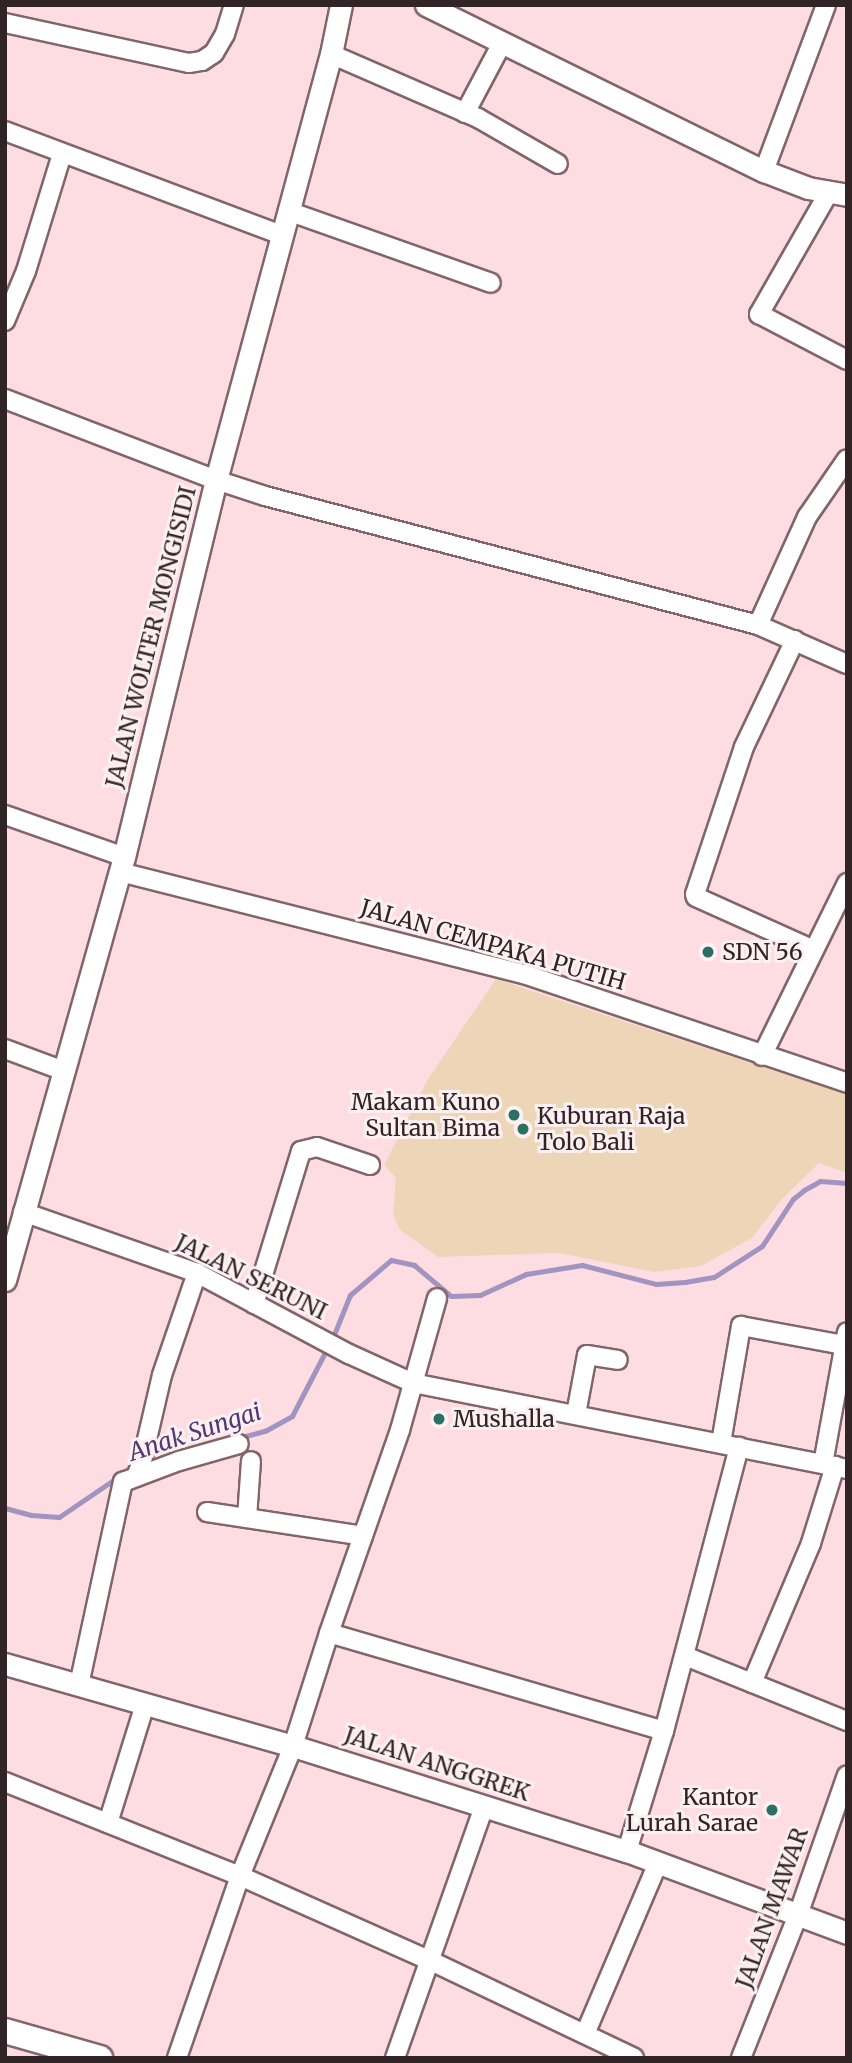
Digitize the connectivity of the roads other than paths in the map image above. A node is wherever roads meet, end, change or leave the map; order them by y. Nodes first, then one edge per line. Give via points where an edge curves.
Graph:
1 (234, 5) edge
2 (341, 5) edge
3 (426, 5) edge
4 (826, 5) edge
5 (5, 23) edge
6 (502, 43) junction
7 (331, 54) junction
8 (466, 113) junction
9 (5, 131) edge
10 (62, 154) junction
11 (558, 164) dead end
12 (764, 171) junction
13 (838, 193) edge
14 (288, 211) junction
15 (282, 235) junction
16 (491, 283) dead end
17 (5, 321) edge
18 (847, 360) edge
19 (5, 399) edge
20 (847, 459) edge
21 (216, 480) junction
22 (758, 625) junction
23 (795, 639) junction
24 (847, 663) edge
25 (5, 815) edge
26 (122, 865) junction
27 (847, 883) edge
28 (814, 950) junction
29 (5, 1049) edge
30 (762, 1056) junction
31 (64, 1071) junction
32 (847, 1083) edge
33 (370, 1165) dead end
34 (14, 1209) edge
35 (197, 1273) junction
36 (5, 1280) edge
37 (437, 1298) dead end
38 (254, 1304) junction
39 (846, 1334) edge
40 (618, 1360) dead end
41 (413, 1382) junction
42 (576, 1414) junction
43 (721, 1443) junction
44 (239, 1444) dead end
45 (739, 1447) junction
46 (251, 1461) dead end
47 (835, 1466) edge
48 (136, 1477) junction
49 (207, 1512) dead end
50 (247, 1518) junction
51 (363, 1536) junction
52 (329, 1633) junction
53 (685, 1656) junction
54 (5, 1664) edge
55 (752, 1683) junction
56 (79, 1685) junction
57 (145, 1704) junction
58 (847, 1721) edge
59 (664, 1731) junction
60 (293, 1746) junction
61 (847, 1775) edge
62 (5, 1782) edge
63 (484, 1806) junction
64 (108, 1823) junction
65 (627, 1851) junction
66 (657, 1863) junction
67 (240, 1876) junction
68 (798, 1915) junction
69 (847, 1933) edge
70 (431, 1961) junction
71 (5, 2031) edge
72 (585, 2034) junction
73 (100, 2058) edge
74 (177, 2058) edge
75 (395, 2058) edge
76 (634, 2058) edge
77 (741, 2058) edge

1 - 5 street via 214,53 190,63
2 - 7 street, JALAN WOLTER MONGISIDI
3 - 6 street
4 - 12 street
6 - 8 street
6 - 12 street
7 - 8 street
7 - 14 street, JALAN WOLTER MONGISIDI
8 - 11 street
9 - 10 street
10 - 15 street
10 - 17 street via 26,271
12 - 13 street via 808,188
13 - 18 street via 759,314
14 - 15 street, JALAN WOLTER MONGISIDI
14 - 16 street
15 - 21 street, JALAN WOLTER MONGISIDI
19 - 21 street
20 - 22 street via 807,517
21 - 22 street
21 - 26 street, JALAN WOLTER MONGISIDI
22 - 23 street
23 - 24 street
23 - 28 street via 744,747 694,890 696,897
25 - 26 street, JALAN CEMPAKA PUTIH
26 - 30 street, JALAN CEMPAKA PUTIH via 524,974
26 - 31 street, JALAN WOLTER MONGISIDI
27 - 28 street
28 - 30 street
29 - 31 street
30 - 32 street, JALAN CEMPAKA PUTIH
31 - 34 street, JALAN WOLTER MONGISIDI
33 - 38 street via 317,1147 301,1151
34 - 35 street, JALAN SERUNI
34 - 36 street, JALAN WOLTER MONGISIDI
35 - 38 street, JALAN SERUNI
35 - 48 street via 152,1409
37 - 41 street
38 - 41 street, JALAN SERUNI
39 - 43 street via 741,1326
39 - 47 street
40 - 42 street via 587,1355
41 - 42 street, JALAN SERUNI
41 - 51 street
42 - 43 street, JALAN SERUNI
43 - 45 street, JALAN SERUNI
44 - 48 street
45 - 47 street, JALAN SERUNI
45 - 53 street
46 - 50 street
47 - 55 street via 811,1543
48 - 56 street via 123,1482
49 - 50 street
50 - 51 street
51 - 52 street
52 - 59 street
52 - 60 street
53 - 55 street
53 - 59 street
54 - 56 street, JALAN ANGGREK
55 - 58 street
56 - 57 street, JALAN ANGGREK
57 - 60 street, JALAN ANGGREK
57 - 64 street
59 - 65 street
60 - 63 street, JALAN ANGGREK
60 - 67 street
61 - 68 street, JALAN MAWAR
62 - 64 street
63 - 65 street, JALAN ANGGREK
63 - 70 street
64 - 67 street
65 - 66 street, JALAN ANGGREK
66 - 68 street, JALAN ANGGREK
66 - 72 street
67 - 70 street
67 - 74 street
68 - 69 street, JALAN ANGGREK
68 - 77 street, JALAN MAWAR
70 - 72 street
70 - 75 street
71 - 73 main road
72 - 76 street

